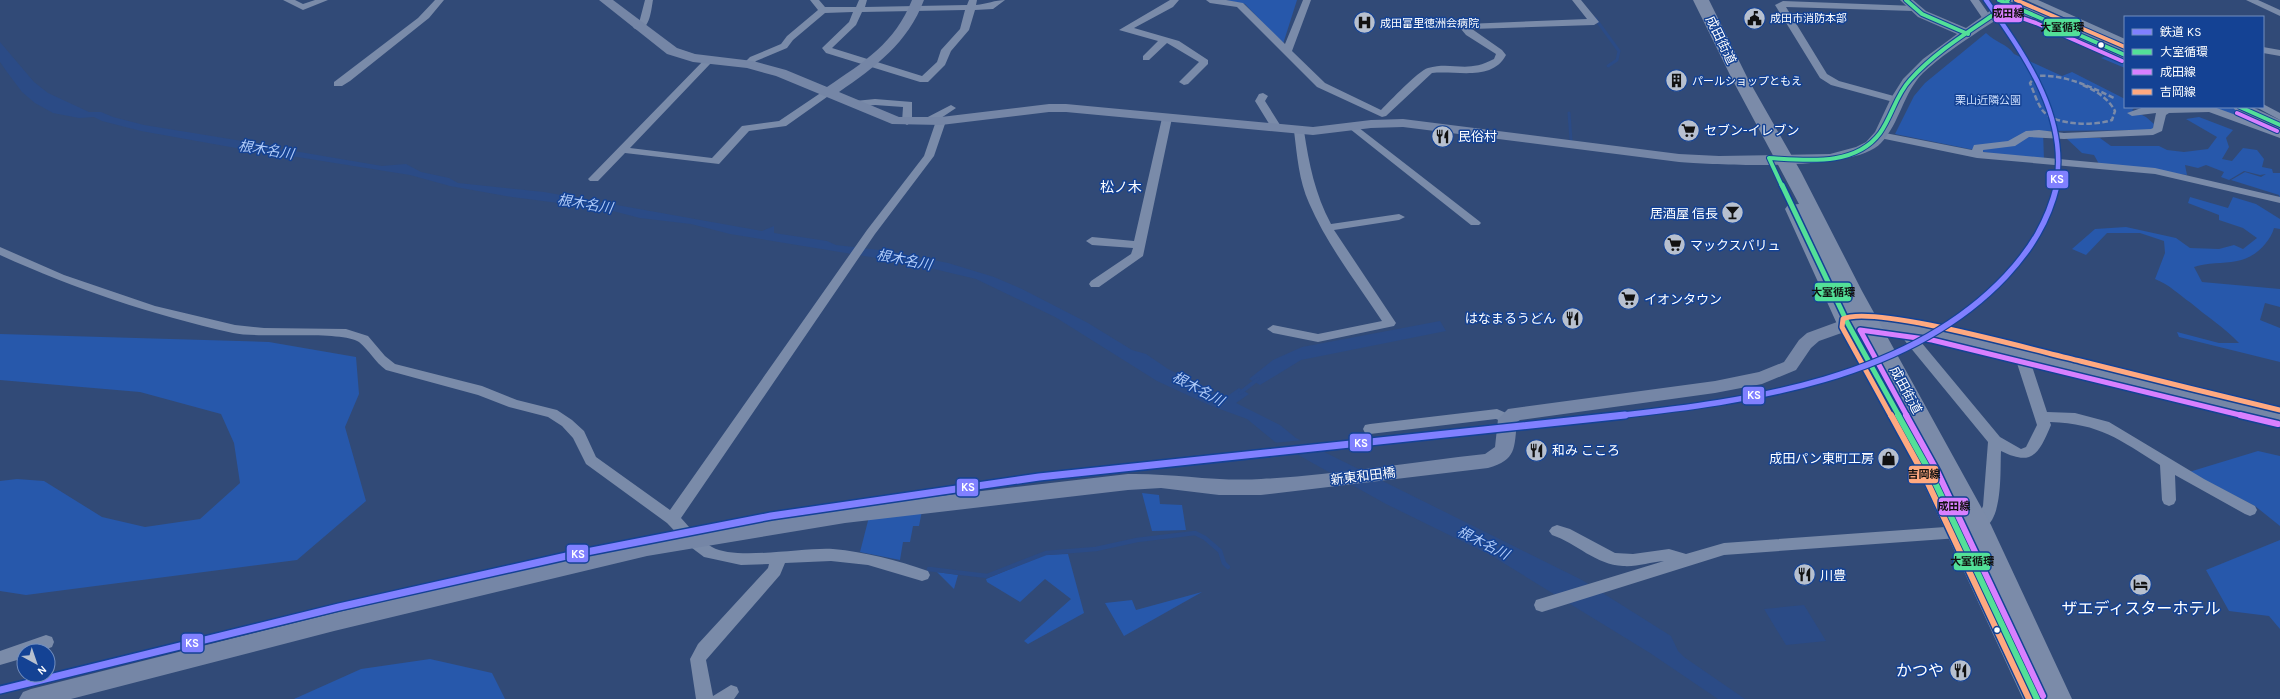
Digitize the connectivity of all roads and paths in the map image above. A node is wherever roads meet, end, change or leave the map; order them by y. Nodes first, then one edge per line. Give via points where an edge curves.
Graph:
1 (288, 0) edge
2 (324, 0) edge
3 (440, 0) edge
4 (605, 0) edge
5 (649, 0) edge
6 (814, 0) edge
7 (862, 0) edge
8 (1001, 0) edge
9 (1174, 0) edge
10 (1210, 0) edge
11 (1307, 0) edge
12 (1576, 0) edge
13 (1974, 0) edge
14 (2030, 0) edge
15 (2253, 0) edge
16 (1693, 1) edge
17 (2004, 2) edge
18 (972, 3) edge
19 (917, 4) edge
20 (1910, 4) edge
21 (823, 10) junction
22 (859, 10) junction
23 (2280, 13) edge
24 (1988, 20) junction
25 (638, 27) junction
26 (1968, 34) junction
27 (1165, 40) junction
28 (2124, 42) edge
29 (2264, 50) edge
30 (1287, 52) junction
31 (2280, 53) edge
32 (2124, 55) edge
33 (1146, 58) dead end
34 (708, 61) junction
35 (748, 64) junction
36 (870, 64) junction
37 (1184, 82) dead end
38 (338, 84) dead end
39 (829, 92) junction
40 (1263, 96) dead end
41 (1897, 100) junction
42 (951, 108) dead end
43 (2242, 108) edge
44 (2263, 108) edge
45 (2166, 110) junction
46 (2132, 113) dead end
47 (2280, 117) edge
48 (1167, 118) junction
49 (1383, 119) junction
50 (942, 121) junction
51 (927, 122) junction
52 (1354, 126) junction
53 (2280, 126) edge
54 (1277, 128) junction
55 (1299, 130) junction
56 (1880, 134) junction
57 (2280, 135) edge
58 (623, 150) junction
59 (1977, 155) junction
60 (1777, 158) junction
61 (594, 179) dead end
62 (2280, 200) edge
63 (1399, 217) dead end
64 (1474, 223) dead end
65 (1327, 228) junction
66 (1092, 241) dead end
67 (1140, 245) junction
68 (0, 251) edge
69 (1094, 284) dead end
70 (1859, 324) junction
71 (1905, 327) junction
72 (1273, 329) dead end
73 (2021, 354) junction
74 (2280, 416) edge
75 (2041, 417) junction
76 (1508, 419) junction
77 (1370, 429) dead end
78 (1995, 441) junction
79 (2167, 464) junction
80 (2169, 500) dead end
81 (2250, 510) dead end
82 (672, 519) junction
83 (1968, 529) junction
84 (1557, 531) dead end
85 (693, 540) junction
86 (778, 558) junction
87 (1685, 561) junction
88 (922, 575) dead end
89 (1542, 605) dead end
90 (16, 653) edge
91 (0, 658) edge
92 (32, 699) edge
93 (705, 699) edge
94 (2037, 699) edge
95 (2058, 699) edge

1 - 2 street via 303,8
3 - 38 street via 416,26
4 - 25 street
5 - 25 street via 643,24
6 - 21 street
7 - 22 street
8 - 18 street via 990,7
9 - 27 street via 1170,5 1125,30
10 - 30 street via 1240,5
11 - 30 street
12 - 49 street via 1594,22 1469,26 1466,29 1469,33 1499,52 1501,55 1498,62 1472,72 1442,69 1429,71
13 - 24 street
14 - 28 street
15 - 23 street
16 - 60 highway, 成田街道 via 1740,78
17 - 24 street
17 - 32 street
18 - 19 street
18 - 36 street via 964,30 946,50 942,63 924,80
19 - 22 street
19 - 36 street via 912,18 897,40
20 - 26 street via 1945,26
20 - 41 street via 1780,5 1823,76 1835,82
21 - 22 street
21 - 35 street via 784,46 753,59
22 - 36 street via 853,23 827,48 829,51
24 - 26 street
25 - 34 street via 672,51
26 - 41 street via 1918,71
27 - 33 street
27 - 37 street via 1184,47 1205,62
29 - 31 street
30 - 49 street via 1321,85
34 - 35 street
34 - 58 street
35 - 39 street via 782,73
36 - 39 street
39 - 51 street via 883,116 907,122
39 - 58 street via 782,124 746,128 715,162
40 - 54 street via 1260,101
41 - 56 street
42 - 51 street
43 - 53 street
44 - 47 street
45 - 46 street
45 - 57 street via 2210,109
45 - 59 street via 2161,114 2158,129 2153,132 2064,136 2026,134 2011,144 1978,148
48 - 50 street via 1049,108
48 - 54 street
48 - 67 street
49 - 52 street
49 - 60 street via 1691,159
50 - 51 street
50 - 82 street via 929,156 871,232
52 - 55 street via 1329,131
52 - 64 street
54 - 55 street
55 - 65 street via 1308,186
56 - 59 street
56 - 60 street via 1869,147 1847,156
58 - 61 street
59 - 62 street via 2020,161 2156,171
60 - 70 highway, 成田街道 via 1813,246
63 - 65 street
65 - 72 street via 1390,323 1318,338
66 - 67 street
67 - 69 street via 1137,256
68 - 82 street via 60,278 152,309 235,329 264,332 341,332 363,339 380,359 391,367 482,391 514,404 552,414 567,423 579,435 592,460
70 - 71 street
70 - 76 street via 1813,337 1790,366 1768,376 1715,387 1522,413
70 - 83 highway, 成田街道 via 1931,474
71 - 73 street
71 - 78 street via 1910,338
73 - 74 street
73 - 75 street
75 - 78 street via 2044,425 2033,450 2026,454 2014,452
75 - 79 street via 2075,418 2104,425
76 - 77 street via 1497,414
76 - 85 street, 新東和田橋 via 1508,441 1504,450 1495,458 1480,462 1244,487 1167,481 1128,482 845,515
78 - 83 street via 1990,506 1985,519
79 - 80 street
79 - 81 street
82 - 85 street
83 - 87 street via 1736,548
83 - 94 highway, 成田街道
83 - 95 highway, 成田街道
84 - 87 street via 1567,533 1616,559 1673,555
85 - 86 street via 709,553 741,559
85 - 92 street, 新東和田橋 via 553,569
86 - 88 street via 831,556 868,559
86 - 93 street via 776,571 698,658
87 - 89 street
90 - 91 street

